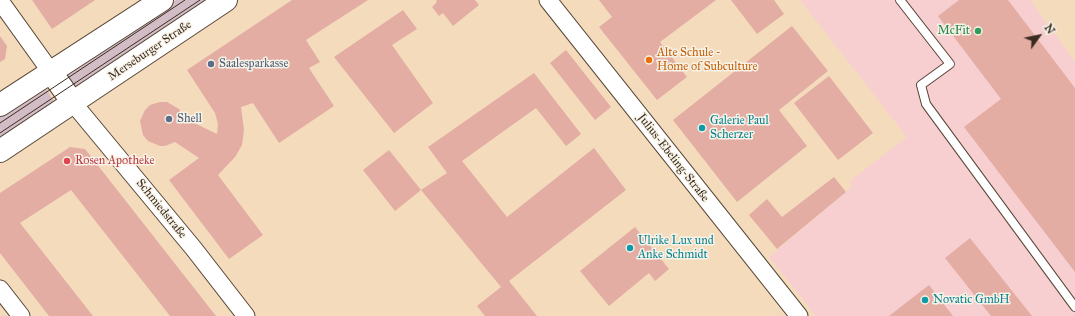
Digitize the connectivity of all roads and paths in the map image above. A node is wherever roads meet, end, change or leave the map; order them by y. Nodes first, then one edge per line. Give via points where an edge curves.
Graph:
1 (162, 0) edge
2 (226, 0) edge
3 (548, 0) edge
4 (900, 0) edge
5 (0, 1) edge
6 (51, 72) junction
7 (73, 103) junction
8 (0, 105) edge
9 (0, 152) edge
10 (0, 289) edge
11 (1075, 307) edge
12 (21, 316) edge
13 (246, 316) edge
14 (799, 316) edge

1 - 6 main road
2 - 7 main road, Merseburger Straße
3 - 14 street, Julius-Ebeling-Straße
4 - 11 lane via 950,64 921,84 926,104
5 - 6 street
6 - 7 main road
6 - 8 main road
7 - 9 main road, Merseburger Straße
7 - 13 street, Schmiedstraße
10 - 12 street

